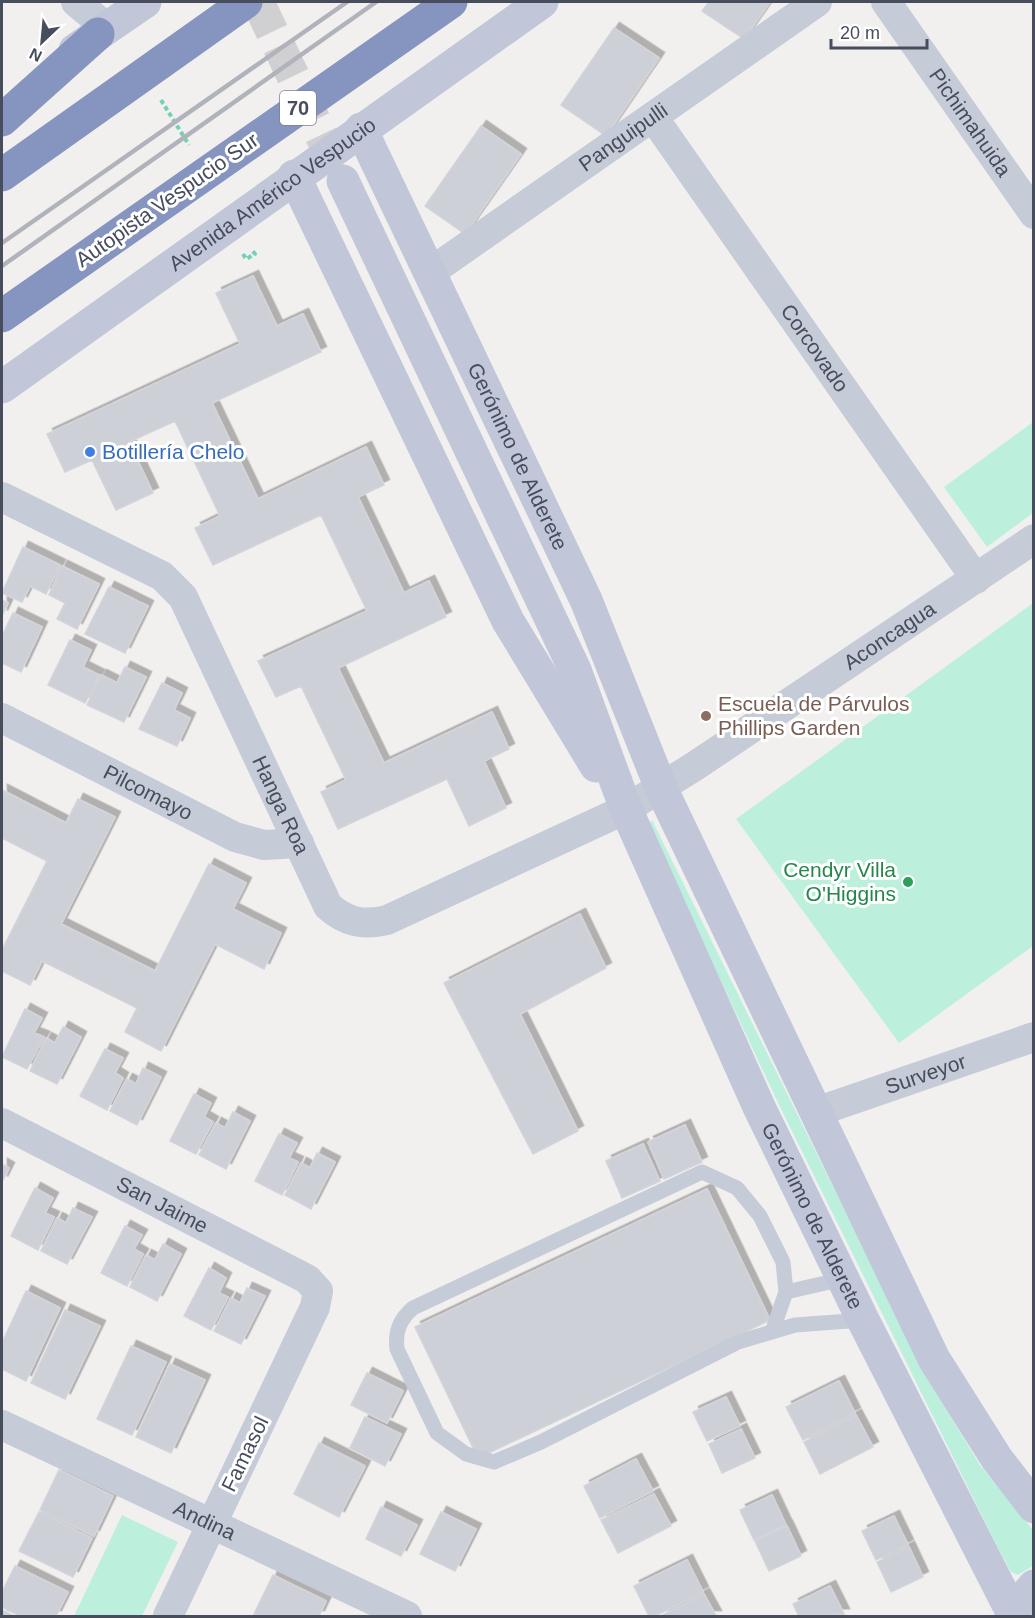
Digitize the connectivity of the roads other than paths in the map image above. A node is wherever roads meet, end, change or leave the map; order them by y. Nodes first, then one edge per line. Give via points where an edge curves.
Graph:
1 (76, 2) edge
2 (246, 2) edge
3 (451, 2) edge
4 (542, 2) edge
5 (817, 2) edge
6 (886, 2) edge
7 (121, 16) edge
8 (2, 100) edge
9 (653, 117) junction
10 (2, 120) edge
11 (361, 129) junction
12 (2, 175) edge
13 (294, 176) junction
14 (343, 181) tunnel mouth
15 (1034, 214) edge
16 (429, 273) junction
17 (2, 316) edge
18 (2, 387) edge
19 (2, 497) edge
20 (1034, 539) edge
21 (976, 579) junction
22 (574, 670) junction
23 (2, 718) edge
24 (661, 788) junction
25 (626, 809) junction
26 (299, 843) junction
27 (1034, 1037) edge
28 (816, 1112) junction
29 (2, 1123) edge
30 (843, 1279) junction
31 (318, 1291) joint
32 (786, 1292) junction
33 (863, 1320) junction
34 (772, 1332) junction
35 (2, 1425) edge
36 (1034, 1507) edge
37 (212, 1525) junction
38 (1034, 1586) edge
39 (1013, 1614) edge
40 (168, 1617) edge
41 (407, 1617) edge

1 - 7 street
2 - 12 highway
3 - 17 highway, Autopista Vespucio Sur / 70
4 - 11 main road, Avenida Américo Vespucio
5 - 9 street, Panguipulli
6 - 15 street, Pichimahuida
7 - 8 main road
7 - 10 highway
9 - 16 street, Panguipulli
9 - 21 street, Corcovado
11 - 13 main road, Avenida Américo Vespucio
11 - 16 main road, Gerónimo de Alderete
13 - 18 main road, Avenida Américo Vespucio
13 - 25 main road, Gerónimo de Alderete via 508,621 549,693
14 - 22 main road, Gerónimo de Alderete
16 - 24 main road, Gerónimo de Alderete via 586,600
19 - 26 street, Hanga Roa via 162,576 183,597
20 - 21 street, Aconcagua
21 - 24 street, Aconcagua
22 - 24 main road, Gerónimo de Alderete
22 - 25 main road, Gerónimo de Alderete
23 - 26 street, Pilcomayo via 235,837 264,845
24 - 25 street, Aconcagua
24 - 28 main road, Gerónimo de Alderete
25 - 26 street, Hanga Roa via 376,923 352,922 328,906
25 - 30 main road, Gerónimo de Alderete via 759,1107
27 - 28 street, Surveyor
28 - 36 main road, Gerónimo de Alderete via 934,1359 991,1450
29 - 31 street, San Jaime via 307,1279
30 - 32 lane
30 - 33 main road, Gerónimo de Alderete
31 - 37 street, Famasol via 315,1307
32 - 34 lane
32 - 34 lane via 783,1262 760,1216 737,1188 702,1172 413,1308 401,1320 396,1338 397,1349 437,1433 466,1454 494,1462 738,1342
33 - 34 lane via 795,1325
33 - 39 main road, Gerónimo de Alderete
35 - 37 street, Andina
37 - 40 street, Famasol
37 - 41 street, Andina
38 - 39 main road

